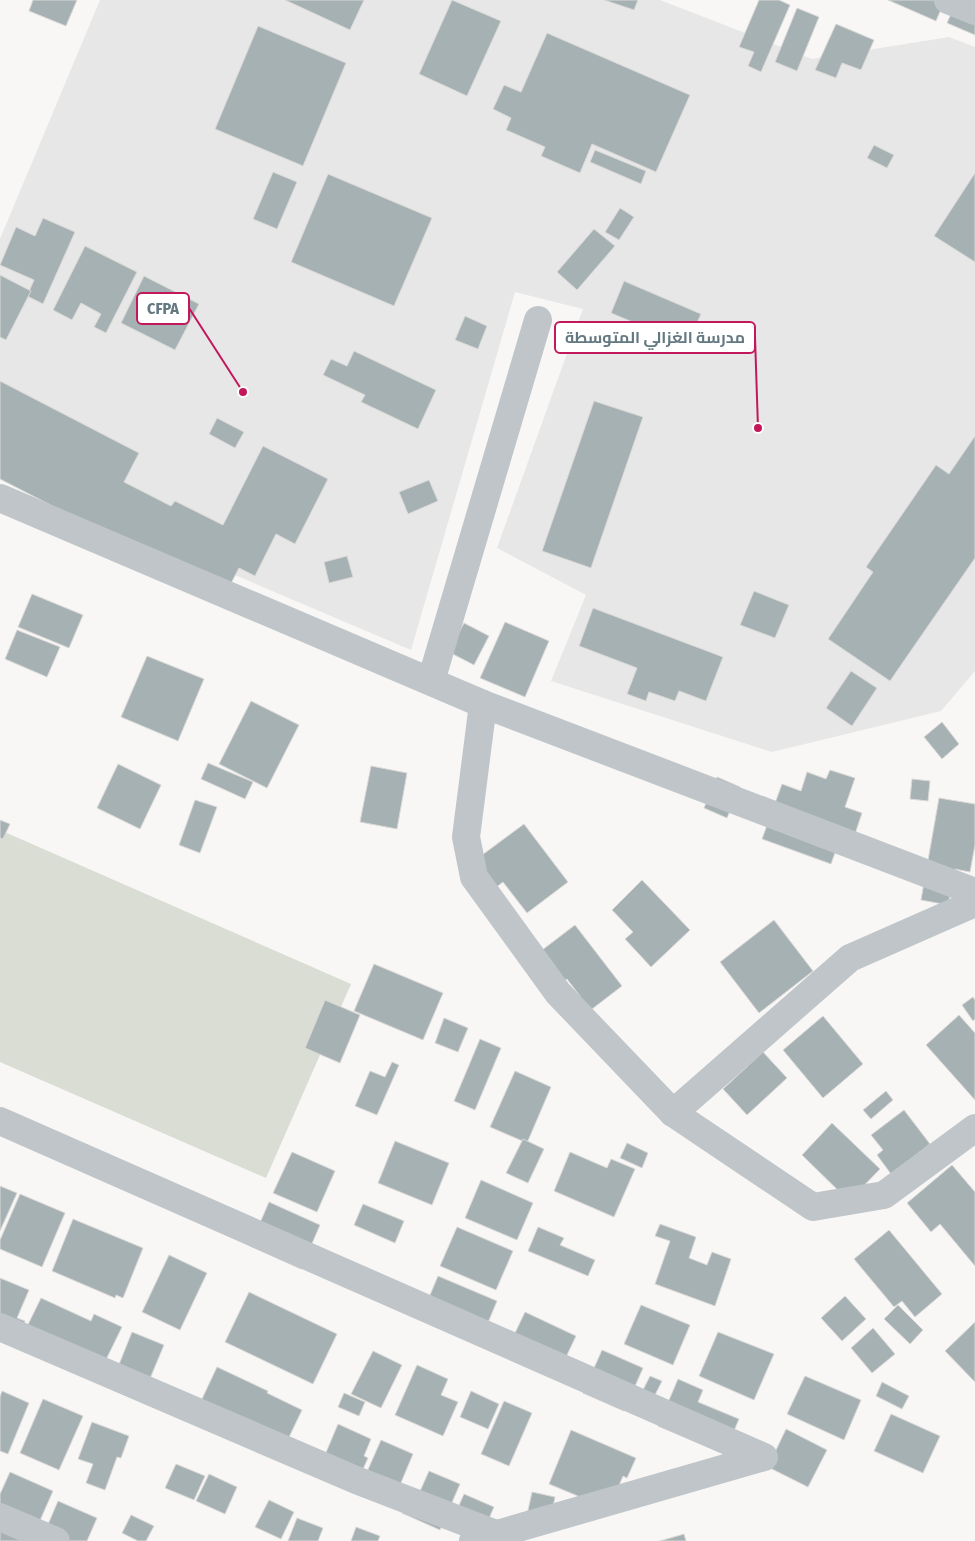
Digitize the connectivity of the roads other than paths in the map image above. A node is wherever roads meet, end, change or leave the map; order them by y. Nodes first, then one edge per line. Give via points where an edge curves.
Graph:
1 (948, 0) edge
2 (975, 11) edge
3 (538, 320) dead end
4 (0, 498) edge
5 (431, 681) junction
6 (483, 704) junction
7 (975, 892) edge
8 (975, 903) edge
9 (673, 1113) junction
10 (0, 1121) edge
11 (975, 1128) edge
12 (0, 1327) edge
13 (0, 1517) edge
14 (485, 1538) edge
15 (56, 1541) edge

1 - 2 street
3 - 5 street
4 - 5 street
5 - 6 street
6 - 7 street
6 - 9 street via 466,837 474,877 558,993
8 - 9 street via 850,958
9 - 11 street via 813,1207 884,1195
10 - 14 street via 764,1457
12 - 14 street
13 - 15 street

